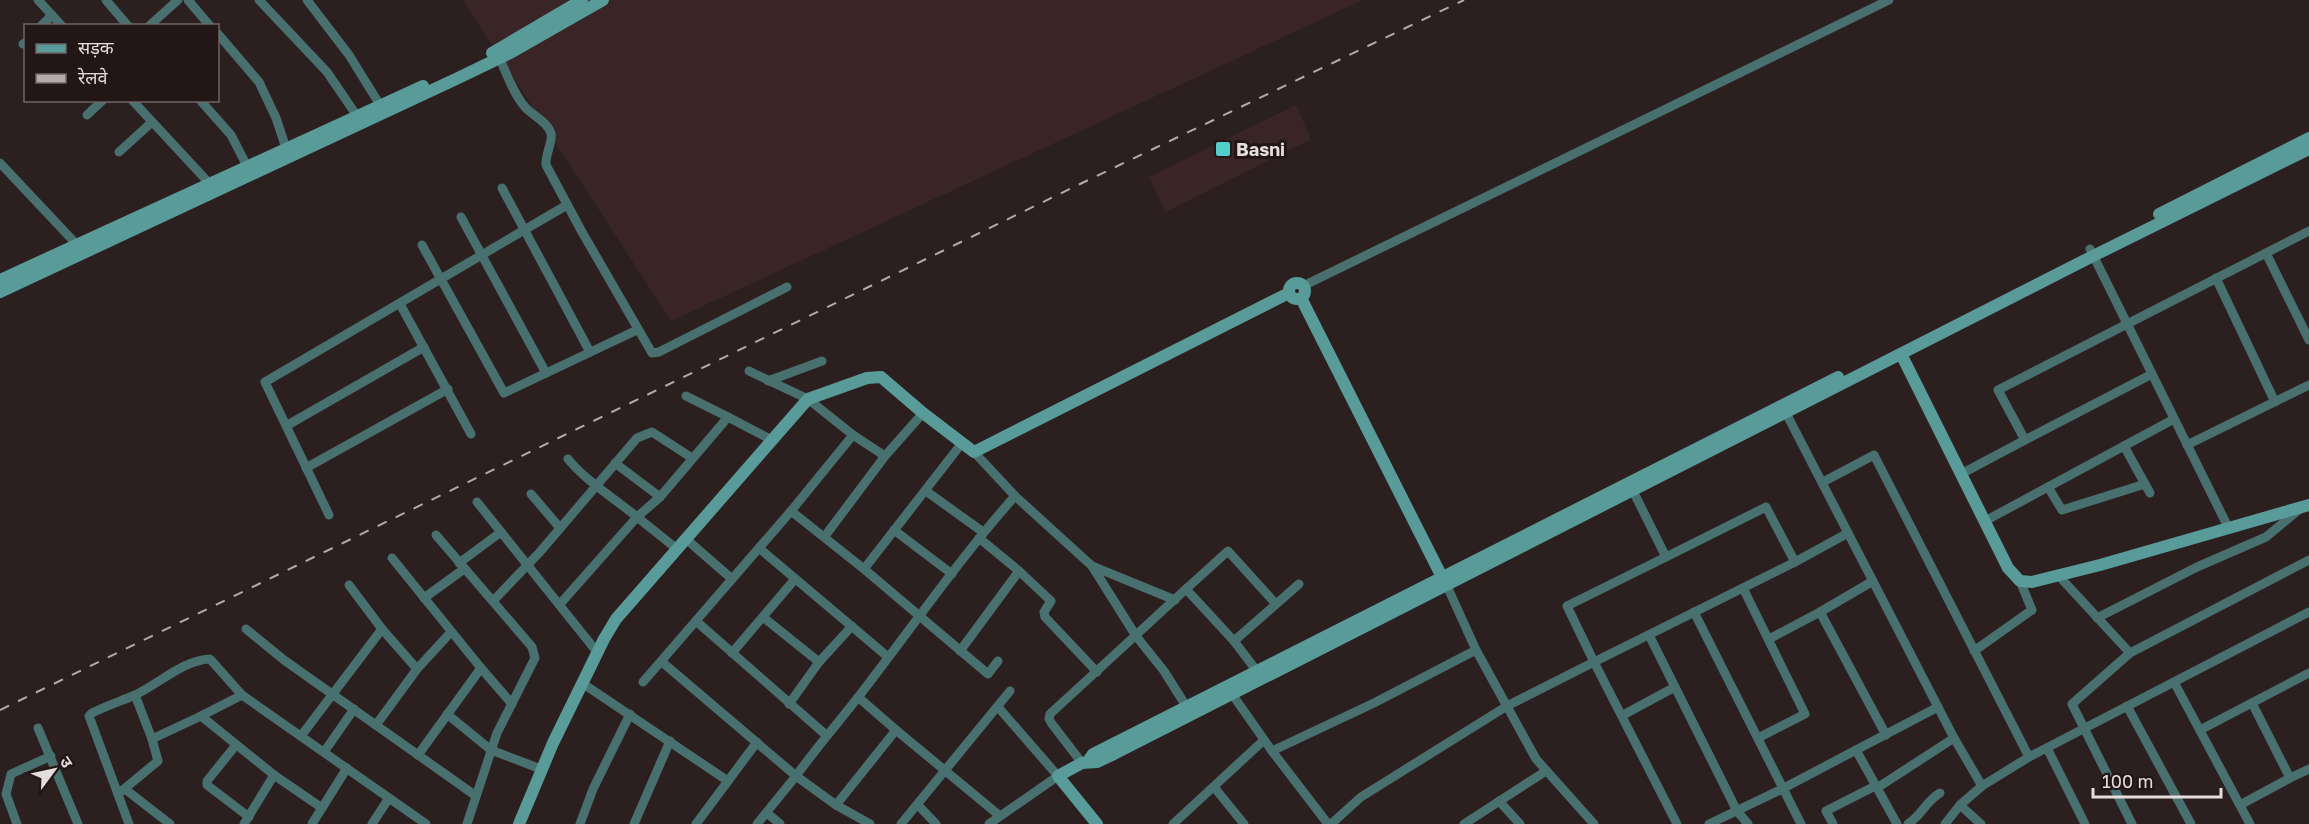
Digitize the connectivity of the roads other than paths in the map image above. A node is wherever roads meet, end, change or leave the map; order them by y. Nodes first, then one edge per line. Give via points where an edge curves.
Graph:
1 (38, 0) edge
2 (106, 0) edge
3 (178, 0) edge
4 (188, 0) edge
5 (259, 0) edge
6 (307, 0) edge
7 (582, 0) edge
8 (603, 0) edge
9 (1889, 0) edge
10 (52, 15) junction
11 (43, 24) edge
12 (60, 24) edge
13 (126, 24) edge
14 (151, 24) edge
15 (208, 24) edge
16 (219, 34) edge
17 (498, 55) junction
18 (101, 102) edge
19 (134, 102) edge
20 (202, 102) edge
21 (380, 105) junction
22 (87, 115) dead end
23 (357, 116) junction
24 (152, 122) junction
25 (2309, 138) edge
26 (2309, 148) edge
27 (119, 152) dead end
28 (287, 152) junction
29 (0, 163) edge
30 (247, 165) junction
31 (209, 183) junction
32 (502, 188) dead end
33 (567, 205) junction
34 (461, 217) dead end
35 (524, 231) junction
36 (2309, 231) edge
37 (422, 245) dead end
38 (80, 248) junction
39 (2091, 253) junction
40 (2266, 253) junction
41 (483, 256) junction
42 (2216, 278) junction
43 (0, 280) edge
44 (441, 280) junction
45 (788, 287) dead end
46 (0, 292) edge
47 (1298, 292) junction
48 (400, 304) junction
49 (2126, 323) junction
50 (637, 330) junction
51 (2309, 340) edge
52 (424, 347) junction
53 (591, 352) junction
54 (1901, 354) junction
55 (822, 361) dead end
56 (749, 371) dead end
57 (546, 373) junction
58 (2152, 374) junction
59 (768, 381) junction
60 (2309, 385) edge
61 (448, 389) junction
62 (686, 396) dead end
63 (808, 399) junction
64 (2275, 402) junction
65 (923, 413) junction
66 (1786, 413) junction
67 (728, 417) junction
68 (2174, 419) junction
69 (286, 426) junction
70 (471, 434) dead end
71 (854, 435) junction
72 (772, 440) junction
73 (2025, 440) junction
74 (962, 443) junction
75 (2187, 445) junction
76 (2124, 446) junction
77 (974, 452) junction
78 (885, 456) junction
79 (692, 458) junction
80 (568, 459) dead end
81 (615, 463) junction
82 (306, 468) junction
83 (1961, 474) junction
84 (1822, 482) junction
85 (597, 485) junction
86 (2048, 487) junction
87 (926, 491) junction
88 (1633, 491) junction
89 (531, 494) dead end
90 (1015, 496) junction
91 (660, 497) junction
92 (477, 502) dead end
93 (1603, 502) junction
94 (2306, 506) edge
95 (791, 510) junction
96 (329, 515) dead end
97 (637, 517) junction
98 (1984, 521) junction
99 (2228, 527) junction
100 (560, 528) junction
101 (894, 530) junction
102 (501, 532) junction
103 (1848, 533) junction
104 (436, 535) dead end
105 (981, 535) junction
106 (825, 536) junction
107 (686, 539) junction
108 (759, 548) junction
109 (677, 549) junction
110 (1666, 557) junction
111 (392, 558) dead end
112 (2309, 560) edge
113 (1795, 562) junction
114 (527, 565) junction
115 (462, 566) junction
116 (1092, 566) junction
117 (864, 569) junction
118 (1019, 572) junction
119 (952, 574) junction
120 (2058, 575) junction
121 (732, 579) junction
122 (795, 579) junction
123 (1444, 581) junction
124 (1873, 581) junction
125 (2019, 581) junction
126 (1299, 584) dead end
127 (349, 585) dead end
128 (1743, 588) junction
129 (1186, 589) junction
130 (424, 598) junction
131 (1174, 600) junction
132 (493, 601) junction
133 (560, 604) junction
134 (1276, 604) junction
135 (1694, 612) junction
136 (1820, 612) junction
137 (2309, 612) edge
138 (919, 615) junction
139 (764, 617) junction
140 (2097, 618) junction
141 (696, 621) junction
142 (852, 626) junction
143 (246, 628) dead end
144 (382, 628) junction
145 (451, 632) junction
146 (1649, 635) junction
147 (1136, 636) junction
148 (1769, 639) junction
149 (1234, 641) junction
150 (1476, 650) junction
151 (960, 651) junction
152 (1974, 651) junction
153 (597, 652) junction
154 (732, 653) junction
155 (2130, 653) junction
156 (888, 657) junction
157 (998, 661) dead end
158 (662, 662) junction
159 (819, 662) junction
160 (1594, 662) junction
161 (481, 668) junction
162 (417, 669) junction
163 (1256, 670) junction
164 (1097, 672) junction
165 (2309, 673) edge
166 (643, 682) dead end
167 (2174, 682) junction
168 (582, 683) junction
169 (1675, 687) junction
170 (1010, 690) dead end
171 (332, 694) junction
172 (1232, 694) junction
173 (135, 695) junction
174 (242, 695) junction
175 (858, 697) junction
176 (2252, 703) junction
177 (512, 704) junction
178 (789, 704) junction
179 (1186, 706) junction
180 (1507, 706) junction
181 (2127, 706) junction
182 (998, 707) junction
183 (1938, 707) junction
184 (354, 709) junction
185 (447, 714) junction
186 (630, 714) junction
187 (1623, 715) junction
188 (201, 716) junction
189 (376, 725) junction
190 (38, 728) dead end
191 (2083, 729) junction
192 (896, 730) junction
193 (2200, 730) junction
194 (826, 735) junction
195 (1886, 735) junction
196 (301, 736) junction
197 (1758, 738) junction
198 (1954, 738) junction
199 (152, 740) junction
200 (1264, 740) junction
201 (669, 741) junction
202 (757, 742) junction
203 (236, 745) junction
204 (2047, 748) junction
205 (491, 750) junction
206 (1856, 750) junction
207 (1272, 751) junction
208 (324, 752) junction
209 (418, 755) junction
210 (51, 756) junction
211 (2029, 757) junction
212 (1085, 762) junction
213 (347, 768) junction
214 (541, 769) junction
215 (945, 769) junction
216 (2309, 769) edge
217 (1546, 771) junction
218 (274, 775) junction
219 (796, 776) junction
220 (1058, 776) junction
221 (2290, 778) junction
222 (728, 781) junction
223 (1982, 786) junction
224 (1214, 787) junction
225 (1876, 787) junction
226 (1782, 789) junction
227 (121, 791) junction
228 (1940, 793) dead end
229 (476, 796) junction
230 (389, 798) junction
231 (1499, 801) junction
232 (836, 805) junction
233 (918, 805) junction
234 (1960, 805) junction
235 (2240, 806) junction
236 (322, 808) junction
237 (1737, 811) junction
238 (767, 813) junction
239 (246, 820) edge
240 (995, 821) edge
241 (1980, 823) edge
242 (17, 824) edge
243 (78, 824) edge
244 (129, 824) edge
245 (170, 824) edge
246 (312, 824) edge
247 (372, 824) edge
248 (426, 824) edge
249 (467, 824) edge
250 (519, 824) edge
251 (580, 824) edge
252 (634, 824) edge
253 (697, 824) edge
254 (757, 824) edge
255 (780, 824) edge
256 (870, 824) edge
257 (901, 824) edge
258 (936, 824) edge
259 (1097, 824) edge
260 (1173, 824) edge
261 (1244, 824) edge
262 (1330, 824) edge
263 (1464, 824) edge
264 (1520, 824) edge
265 (1594, 824) edge
266 (1677, 824) edge
267 (1709, 824) edge
268 (1748, 824) edge
269 (1801, 824) edge
270 (1833, 824) edge
271 (1897, 824) edge
272 (1908, 824) edge
273 (1945, 824) edge
274 (2085, 824) edge
275 (2132, 824) edge
276 (2191, 824) edge
277 (2250, 824) edge

1 - 10 street
2 - 13 street
3 - 14 street
4 - 15 street
5 - 23 street via 327,72
6 - 21 street via 349,55
7 - 17 street
8 - 17 street
9 - 47 street
10 - 11 street
10 - 12 street
16 - 28 street via 259,82
17 - 21 street
17 - 28 street
17 - 33 street via 525,106 551,131 546,165
18 - 22 street
19 - 24 street
20 - 30 street via 231,135
21 - 23 street
23 - 28 street
24 - 27 street
24 - 31 street
25 - 39 street
26 - 39 street
28 - 30 street
28 - 38 street
29 - 38 street
30 - 31 street
31 - 38 street
32 - 35 street
33 - 35 street
33 - 50 street
34 - 41 street
35 - 41 street
35 - 53 street
36 - 40 street
37 - 44 street
38 - 43 street
38 - 46 street
39 - 49 street
39 - 54 street
39 - 93 street
40 - 42 street
40 - 51 street
41 - 44 street
41 - 57 street
42 - 49 street
42 - 64 street
44 - 48 street
44 - 57 street via 504,393
45 - 50 street via 659,352 652,353
47 - 77 street
47 - 123 street
48 - 52 street
48 - 69 street via 265,382
49 - 58 street
49 - 73 street via 1998,390
50 - 53 street
52 - 61 street
52 - 69 street
53 - 57 street
54 - 66 street
54 - 83 street
55 - 59 street
56 - 59 street
58 - 68 street
58 - 73 street
59 - 63 street
60 - 64 street
61 - 70 street
61 - 82 street
62 - 67 street
63 - 65 street via 881,376
63 - 71 street
63 - 72 street
64 - 75 street
65 - 74 street
65 - 78 street
66 - 84 street
66 - 88 street
67 - 72 street
67 - 79 street
68 - 75 street
68 - 76 street
69 - 82 street
71 - 78 street
71 - 95 street
72 - 107 street
73 - 83 street
74 - 77 street
74 - 87 street
75 - 99 street
76 - 86 street
76 - 86 street via 2147,489 2062,510
77 - 90 street
78 - 106 street
79 - 81 street via 652,432 637,438
79 - 91 street
80 - 85 street
81 - 85 street
81 - 91 street
82 - 96 street
83 - 98 street
84 - 103 street
84 - 152 street via 1874,455
85 - 97 street
85 - 100 street
86 - 98 street
87 - 101 street
87 - 105 street
88 - 93 street
88 - 110 street
89 - 100 street
90 - 105 street
90 - 116 street
91 - 97 street
92 - 102 street
93 - 123 street
94 - 99 street
94 - 140 street via 2266,537
95 - 106 street
95 - 108 street
97 - 109 street
97 - 133 street
98 - 125 street
99 - 120 street
100 - 114 street
101 - 117 street
101 - 119 street
102 - 114 street
102 - 115 street
103 - 113 street
103 - 124 street
104 - 115 street
105 - 118 street
105 - 119 street
106 - 117 street
107 - 109 street
107 - 121 street
108 - 121 street
108 - 122 street
109 - 153 street via 629,602
110 - 113 street via 1766,507
110 - 160 street via 1567,606
111 - 130 street
112 - 155 street
113 - 128 street
114 - 132 street
114 - 133 street
115 - 130 street
115 - 132 street
116 - 131 street
116 - 147 street
117 - 138 street
118 - 151 street
118 - 164 street via 1051,601 1045,617
119 - 138 street
120 - 125 street
120 - 140 street
121 - 141 street
122 - 139 street
122 - 142 street
123 - 150 street
123 - 163 street
123 - 172 street
124 - 136 street
124 - 183 street
125 - 152 street via 2032,610
126 - 134 street
127 - 144 street
128 - 135 street
128 - 148 street
129 - 131 street
129 - 134 street via 1228,551
129 - 149 street
130 - 145 street
131 - 147 street
132 - 177 street via 532,647 535,658
133 - 153 street
134 - 149 street
135 - 146 street
135 - 197 street
136 - 148 street
136 - 195 street
137 - 167 street
138 - 151 street
138 - 156 street
139 - 154 street
139 - 159 street
140 - 155 street
141 - 154 street
141 - 158 street
142 - 156 street
142 - 159 street
143 - 171 street
144 - 162 street
144 - 171 street
145 - 161 street
145 - 162 street
146 - 160 street
146 - 169 street
147 - 164 street
147 - 179 street
148 - 197 street via 1805,714
149 - 163 street
150 - 180 street
150 - 207 street
151 - 157 street via 988,674
152 - 211 street
153 - 168 street
154 - 178 street
155 - 191 street via 2072,704
156 - 175 street
158 - 166 street
158 - 202 street
159 - 178 street
160 - 180 street
160 - 187 street
161 - 177 street
161 - 185 street
162 - 189 street
163 - 179 street
164 - 212 street via 1049,719
165 - 176 street
167 - 181 street
167 - 193 street
168 - 186 street
168 - 214 street
169 - 187 street
169 - 237 street
170 - 182 street
171 - 184 street
171 - 196 street
172 - 200 street
172 - 212 street via 1114,754
173 - 174 street via 184,668 210,659
173 - 199 street
173 - 227 street via 89,716
174 - 188 street
174 - 196 street
175 - 192 street
175 - 194 street
176 - 193 street
176 - 221 street
177 - 205 street
178 - 194 street
179 - 212 street via 1093,754
180 - 217 street
180 - 262 street via 1361,797
181 - 191 street
181 - 276 street
182 - 215 street
182 - 220 street
183 - 195 street
183 - 198 street
184 - 189 street
184 - 208 street
185 - 205 street
185 - 209 street
186 - 201 street
186 - 251 street
187 - 266 street
188 - 199 street
188 - 203 street
189 - 209 street
190 - 210 street
191 - 204 street
191 - 275 street
192 - 215 street
192 - 232 street
193 - 235 street
194 - 219 street
195 - 206 street
196 - 208 street
197 - 226 street
198 - 223 street
198 - 225 street
199 - 227 street via 158,761
200 - 207 street
200 - 224 street
201 - 222 street
201 - 252 street
202 - 219 street
202 - 222 street
203 - 218 street
203 - 239 street via 207,785
204 - 211 street
204 - 274 street
205 - 214 street
205 - 229 street
206 - 225 street
206 - 226 street
207 - 262 street
208 - 213 street
209 - 229 street
210 - 242 street via 11,774 6,794
210 - 243 street
211 - 223 street
212 - 220 street
213 - 230 street
213 - 236 street
214 - 250 street
215 - 233 street
215 - 240 street
216 - 221 street
217 - 231 street
217 - 265 street
218 - 236 street
218 - 239 street
219 - 232 street
219 - 238 street
220 - 240 street
220 - 259 street
221 - 235 street
222 - 253 street
223 - 234 street
224 - 260 street
224 - 261 street
225 - 270 street via 1826,812
225 - 271 street
226 - 237 street
226 - 269 street
227 - 244 street
227 - 245 street
228 - 272 street
229 - 249 street
230 - 247 street
230 - 248 street
231 - 263 street
231 - 264 street
232 - 256 street
233 - 257 street
233 - 258 street
234 - 241 street
234 - 273 street
235 - 277 street
236 - 246 street
237 - 267 street
237 - 268 street
238 - 254 street
238 - 255 street

